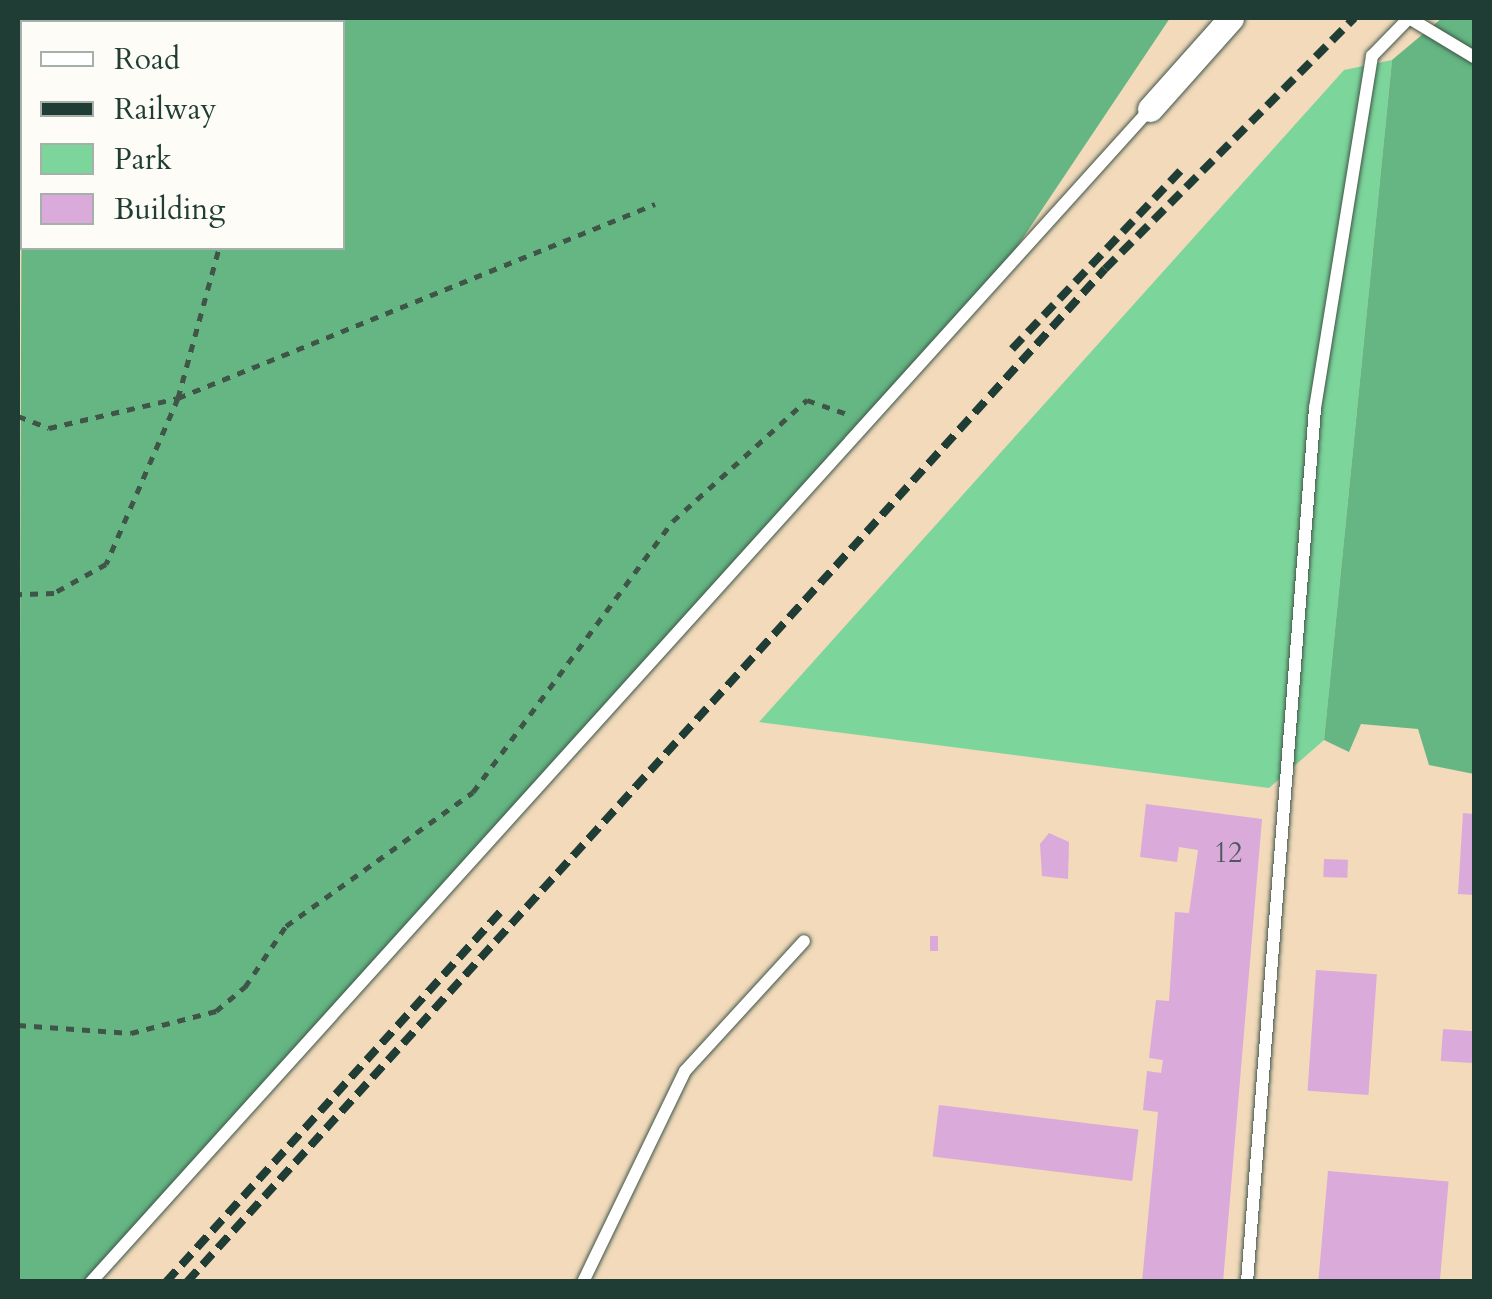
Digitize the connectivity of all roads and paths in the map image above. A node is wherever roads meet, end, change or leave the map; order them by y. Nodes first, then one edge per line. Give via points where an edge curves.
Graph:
1 (1231, 18) edge
2 (1409, 18) edge
3 (1474, 57) edge
4 (1150, 109) joint
5 (655, 204) dead end
6 (218, 250) edge
7 (178, 398) junction
8 (18, 416) edge
9 (864, 426) junction
10 (18, 594) edge
11 (804, 941) dead end
12 (18, 1025) edge
13 (92, 1282) edge
14 (583, 1282) edge
15 (1247, 1282) edge

1 - 4 street
2 - 3 lane
2 - 15 lane via 1372,56 1315,408
4 - 9 lane
5 - 7 path
6 - 7 path
7 - 8 path via 49,428
7 - 10 path via 106,564 54,593
9 - 12 path via 837,404 807,400 673,521 473,792 286,926 245,987 216,1011 131,1033
9 - 13 lane
11 - 14 lane via 685,1071

